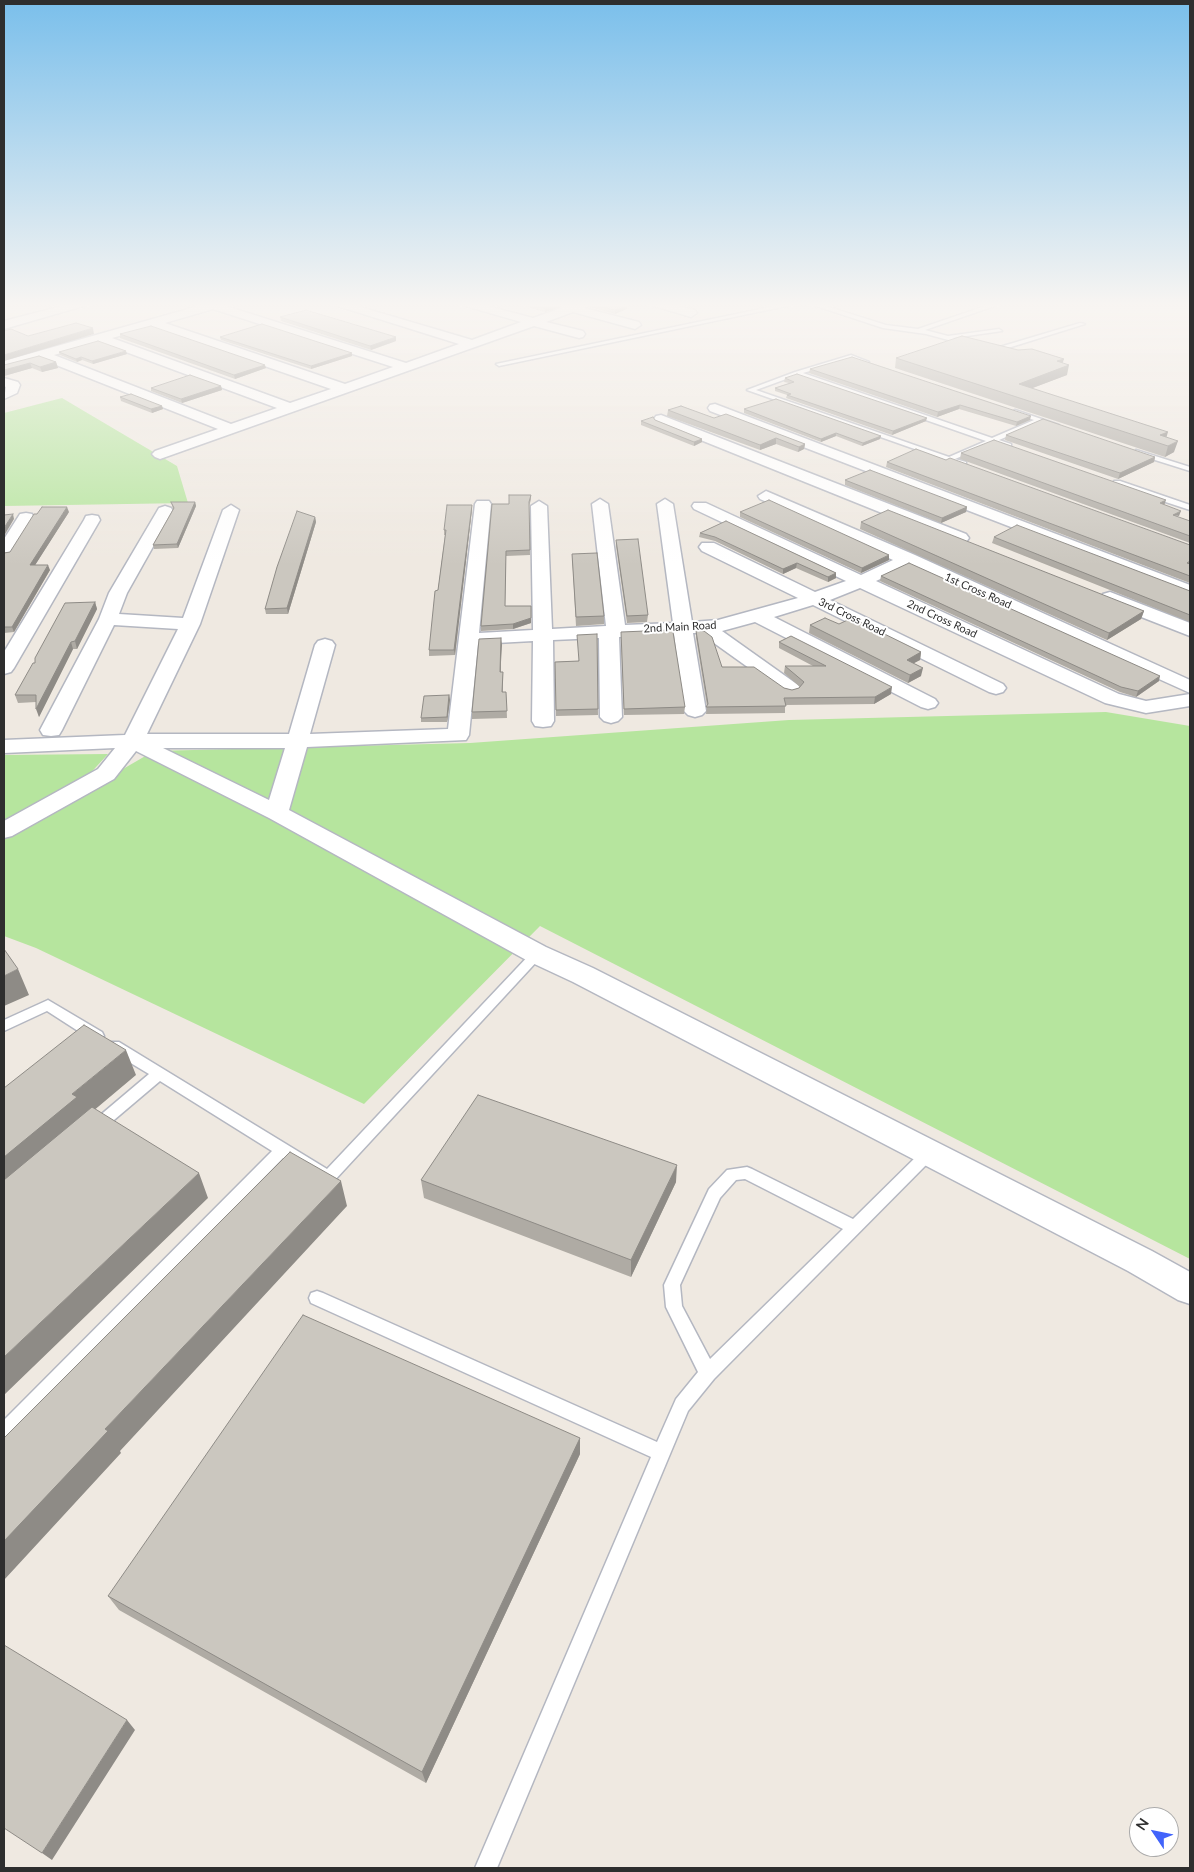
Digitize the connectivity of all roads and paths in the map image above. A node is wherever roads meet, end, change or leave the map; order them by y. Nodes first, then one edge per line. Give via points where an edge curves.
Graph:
1 (133, 390) edge
2 (242, 390) edge
3 (341, 390) edge
4 (751, 390) edge
5 (847, 390) edge
6 (290, 408) junction
7 (715, 408) dead end
8 (1005, 408) edge
9 (661, 419) dead end
10 (1041, 420) junction
11 (1060, 426) edge
12 (231, 429) junction
13 (990, 440) junction
14 (1018, 450) edge
15 (1134, 451) edge
16 (160, 454) dead end
17 (948, 459) junction
18 (967, 466) edge
19 (1190, 469) edge
20 (1108, 480) edge
21 (766, 496) dead end
22 (483, 504) dead end
23 (600, 504) dead end
24 (665, 504) dead end
25 (539, 506) dead end
26 (700, 506) dead end
27 (1190, 508) edge
28 (231, 510) dead end
29 (165, 511) dead end
30 (26, 518) dead end
31 (92, 520) dead end
32 (977, 545) edge
33 (708, 547) dead end
34 (4, 552) edge
35 (909, 560) junction
36 (862, 581) junction
37 (1190, 591) edge
38 (1098, 593) edge
39 (815, 599) junction
40 (758, 616) junction
41 (108, 619) junction
42 (190, 624) junction
43 (704, 626) junction
44 (682, 627) junction
45 (1190, 630) edge
46 (613, 631) junction
47 (4, 634) edge
48 (24, 634) junction
49 (543, 634) junction
50 (470, 639) junction
51 (325, 645) dead end
52 (4, 668) edge
53 (1190, 687) edge
54 (791, 688) edge
55 (996, 688) dead end
56 (1190, 700) edge
57 (928, 703) dead end
58 (695, 711) dead end
59 (610, 717) dead end
60 (543, 721) dead end
61 (50, 730) dead end
62 (133, 741) junction
63 (298, 741) junction
64 (4, 746) edge
65 (278, 813) junction
66 (4, 831) edge
67 (537, 954) junction
68 (4, 1026) edge
69 (158, 1074) junction
70 (85, 1136) edge
71 (282, 1150) junction
72 (929, 1153) junction
73 (854, 1227) junction
74 (1190, 1289) edge
75 (317, 1298) dead end
76 (708, 1373) junction
77 (4, 1432) edge
78 (662, 1453) junction
79 (486, 1868) edge

1 - 12 street
2 - 6 street
3 - 6 street
4 - 17 lane
5 - 13 lane
6 - 12 street
7 - 37 street
8 - 10 lane
9 - 32 street
10 - 11 lane
10 - 13 lane
12 - 16 street
13 - 14 lane
13 - 17 lane
15 - 19 lane
17 - 18 lane
20 - 27 lane
21 - 35 street, 1st Cross Road
22 - 50 street
23 - 46 street
24 - 44 street
25 - 49 street
26 - 36 street, 2nd Cross Road
28 - 42 street
29 - 41 street via 118,593
30 - 34 street
31 - 48 street
33 - 39 street, 3rd Cross Road
35 - 36 street, 2nd Main Road
35 - 53 street, 1st Cross Road
36 - 39 street, 2nd Main Road
36 - 56 street, 2nd Cross Road via 1112,699 1146,707
38 - 45 street
39 - 40 street, 2nd Main Road
39 - 55 street, 3rd Cross Road
40 - 43 street, 2nd Main Road via 719,626
40 - 57 street
41 - 42 street
41 - 61 street
42 - 62 street
43 - 44 street, 2nd Main Road
43 - 54 street
44 - 46 street, 2nd Main Road
44 - 58 street
46 - 49 street, 2nd Main Road
46 - 59 street
47 - 48 street
48 - 52 street
49 - 50 street, 2nd Main Road
49 - 60 street
50 - 63 street via 458,735
51 - 63 street
62 - 63 street
62 - 64 street
62 - 65 street
62 - 66 street via 106,774
63 - 65 street
65 - 67 street
67 - 71 lane via 329,1177
67 - 72 street
68 - 69 lane via 48,1005
69 - 70 lane
69 - 71 lane
71 - 77 lane
72 - 73 lane
72 - 74 street
73 - 76 lane
73 - 76 lane via 747,1173 732,1174 714,1194 672,1285 674,1307
75 - 78 lane
76 - 78 lane via 682,1405
78 - 79 lane

